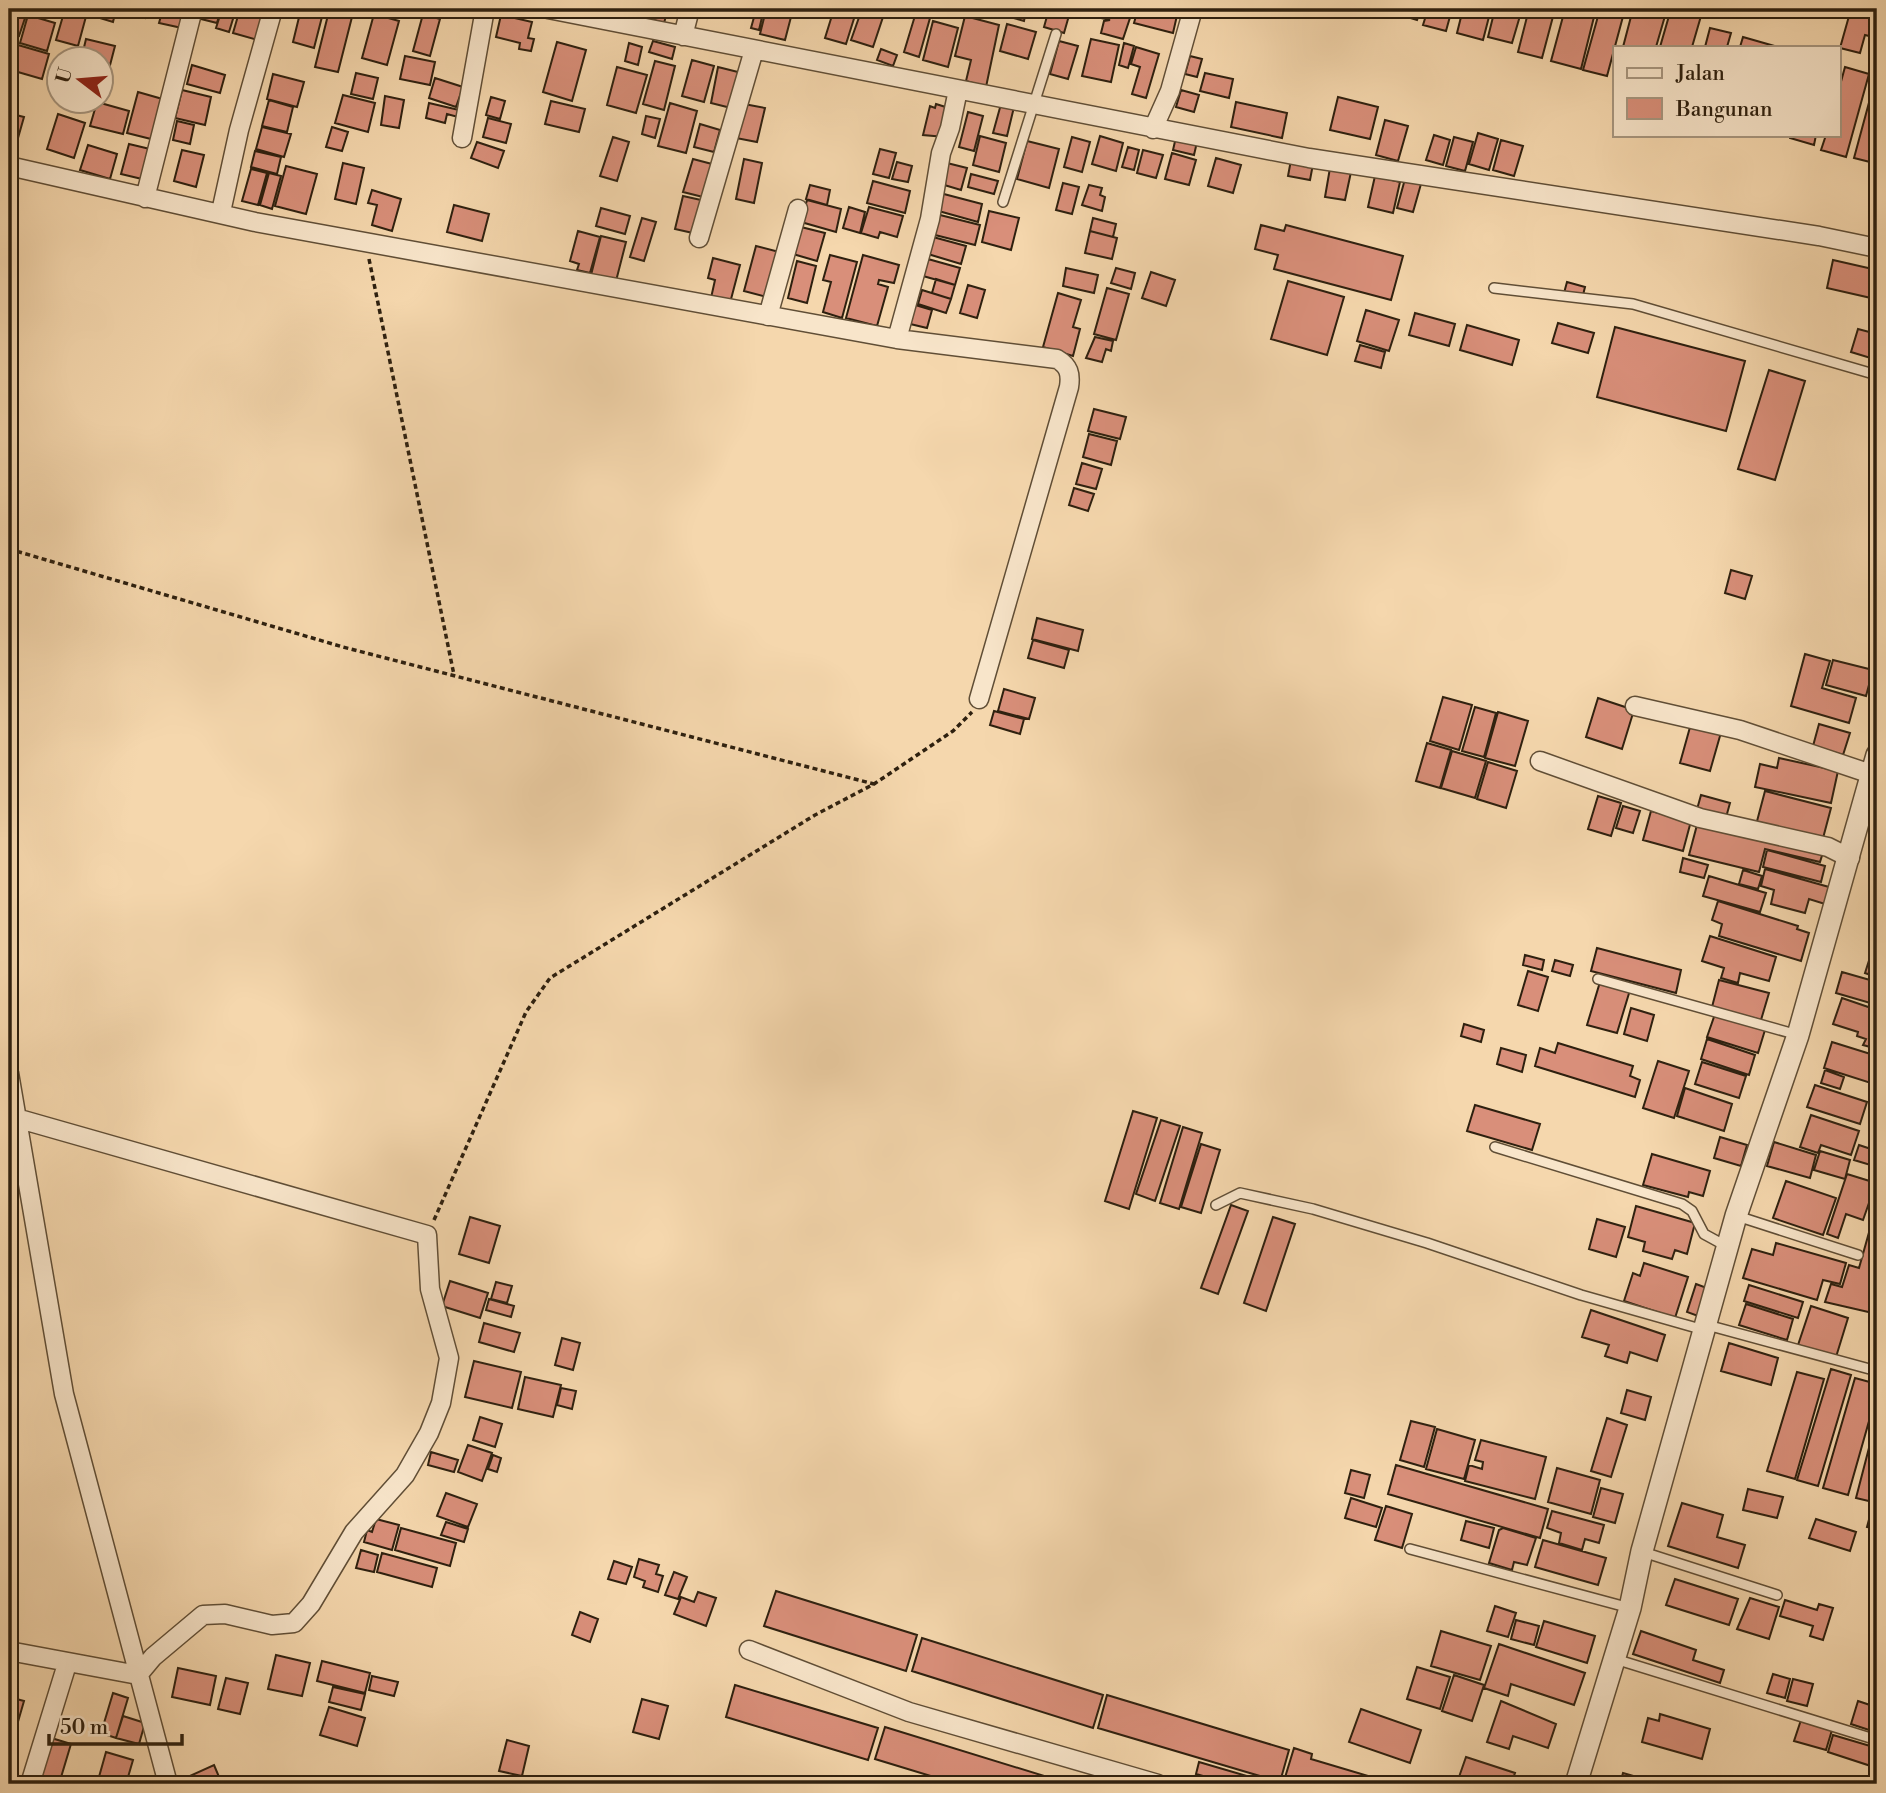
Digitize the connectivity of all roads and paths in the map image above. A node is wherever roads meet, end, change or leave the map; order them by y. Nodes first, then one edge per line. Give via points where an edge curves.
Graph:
1 (193, 9) edge
2 (273, 9) edge
3 (485, 9) edge
4 (548, 9) edge
5 (690, 9) edge
6 (1193, 9) edge
7 (1056, 34) dead end
8 (683, 36) junction
9 (754, 50) junction
10 (958, 90) junction
11 (1033, 105) junction
12 (1153, 129) junction
13 (462, 138) dead end
14 (9, 166) edge
15 (145, 198) junction
16 (1003, 202) dead end
17 (798, 209) dead end
18 (221, 212) junction
19 (699, 238) dead end
20 (365, 240) junction
21 (1877, 248) edge
22 (1494, 288) dead end
23 (768, 316) junction
24 (897, 339) junction
25 (1877, 375) edge
26 (9, 549) edge
27 (454, 675) junction
28 (979, 699) joint
29 (1634, 706) dead end
30 (1540, 761) dead end
31 (1876, 765) edge
32 (874, 784) junction
33 (1850, 858) junction
34 (1598, 979) dead end
35 (1798, 1035) junction
36 (9, 1073) edge
37 (14, 1117) edge
38 (1496, 1147) dead end
39 (1216, 1205) dead end
40 (1736, 1216) junction
41 (427, 1235) junction
42 (1727, 1247) junction
43 (1858, 1255) dead end
44 (1704, 1327) junction
45 (1877, 1371) edge
46 (1410, 1549) dead end
47 (1642, 1551) junction
48 (1777, 1595) dead end
49 (1630, 1608) junction
50 (749, 1650) dead end
51 (9, 1651) edge
52 (1613, 1659) junction
53 (67, 1664) junction
54 (138, 1675) junction
55 (1877, 1740) edge
56 (30, 1784) edge
57 (168, 1784) edge
58 (1158, 1784) edge
59 (1576, 1784) edge

1 - 15 street
2 - 18 street
3 - 13 street
4 - 8 street
5 - 8 street
6 - 12 street via 1170,91
7 - 11 lane
8 - 9 street
9 - 10 street
9 - 19 street
10 - 11 street
10 - 24 street
11 - 12 street
11 - 16 lane
12 - 21 street
14 - 15 street
15 - 18 street
17 - 23 street
18 - 20 street
20 - 23 street
20 - 27 path
22 - 25 lane via 1633,304
23 - 24 street
24 - 28 street via 1057,359 1068,368 1070,377
26 - 27 path
27 - 32 path
28 - 32 path via 953,731
29 - 31 street
30 - 33 street via 1700,818 1828,847
31 - 33 street
32 - 41 path via 815,815 550,978 526,1012
33 - 35 street
34 - 35 lane
35 - 40 street
36 - 37 street
37 - 41 street
37 - 54 street via 64,1394
38 - 42 lane via 1682,1204 1692,1211 1704,1234
39 - 44 lane via 1240,1193 1313,1209 1581,1295
40 - 42 street
40 - 43 lane
41 - 54 street via 430,1289 447,1345 449,1371 429,1433 405,1475 354,1532 311,1604 294,1623 272,1625 225,1614 202,1615
42 - 44 street
44 - 45 lane via 1731,1329
44 - 47 street
46 - 49 lane
47 - 48 lane
47 - 49 street
49 - 52 street
50 - 58 street via 909,1712
51 - 53 street
52 - 55 lane
52 - 59 street
53 - 54 street
53 - 56 street
54 - 57 street

